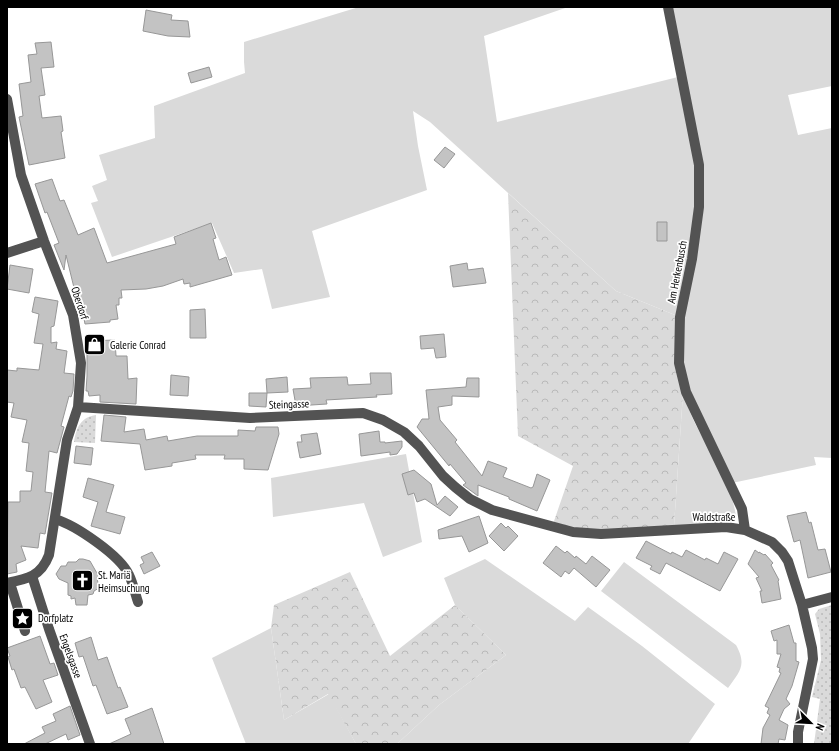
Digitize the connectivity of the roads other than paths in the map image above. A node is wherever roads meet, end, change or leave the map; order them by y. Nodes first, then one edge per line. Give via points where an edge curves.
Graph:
1 (668, 7) edge
2 (7, 99) edge
3 (44, 241) junction
4 (7, 253) edge
5 (78, 407) junction
6 (470, 499) joint
7 (55, 519) junction
8 (744, 530) junction
9 (32, 576) junction
10 (9, 583) edge
11 (832, 597) edge
12 (138, 602) dead end
13 (802, 605) junction
14 (25, 631) dead end
15 (90, 744) edge
16 (798, 744) edge

1 - 8 street, Am Herkenbusch via 699,165 699,207 680,317 679,363 686,392 742,509
2 - 3 street, Oberdorf via 21,175
3 - 4 street
3 - 5 street, Oberdorf via 73,315 81,363
5 - 6 street, Steingasse via 250,418 363,414 383,420 404,432 443,476
5 - 7 street, Oberdorf via 67,440
6 - 8 street, Waldstraße via 492,510 573,532 601,534 726,527
7 - 9 street, Oberdorf via 46,564
7 - 12 street via 72,526 116,558 129,574
8 - 13 street, Waldstraße via 772,542 782,552 788,561
9 - 10 street
9 - 15 street, Engelsgasse
10 - 14 street
11 - 13 street
13 - 16 street, Waldstraße via 813,659 798,732

